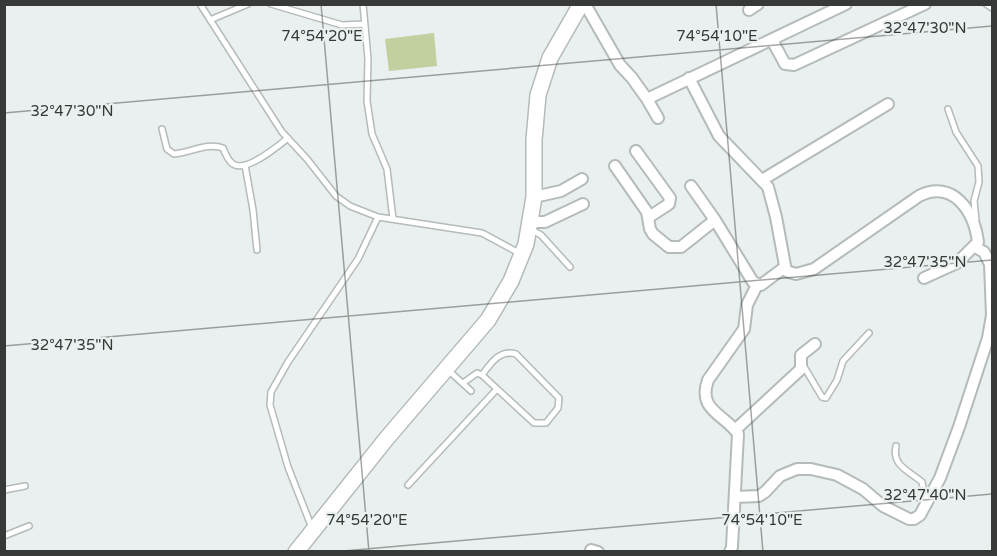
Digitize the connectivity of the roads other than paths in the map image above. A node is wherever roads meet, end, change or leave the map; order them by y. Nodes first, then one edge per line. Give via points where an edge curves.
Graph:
1 (200, 4) edge
2 (248, 4) edge
3 (271, 4) edge
4 (363, 4) edge
5 (583, 4) edge
6 (925, 4) edge
7 (986, 4) edge
8 (839, 6) edge
9 (993, 8) edge
10 (210, 20) junction
11 (364, 24) junction
12 (772, 40) junction
13 (689, 78) junction
14 (647, 99) junction
15 (888, 104) dead end
16 (948, 109) dead end
17 (658, 118) dead end
18 (162, 129) dead end
19 (288, 138) junction
20 (636, 151) dead end
21 (245, 165) junction
22 (615, 166) dead end
23 (582, 178) dead end
24 (762, 180) junction
25 (691, 186) dead end
26 (534, 197) junction
27 (583, 204) dead end
28 (378, 217) junction
29 (649, 217) junction
30 (393, 219) junction
31 (715, 220) junction
32 (529, 225) junction
33 (976, 234) junction
34 (975, 247) junction
35 (257, 250) dead end
36 (522, 254) junction
37 (570, 267) dead end
38 (785, 267) junction
39 (924, 278) dead end
40 (757, 285) junction
41 (869, 333) dead end
42 (815, 344) dead end
43 (802, 364) junction
44 (446, 368) junction
45 (482, 375) junction
46 (463, 383) junction
47 (497, 389) junction
48 (471, 391) dead end
49 (735, 430) junction
50 (896, 446) dead end
51 (408, 485) dead end
52 (25, 486) dead end
53 (4, 490) edge
54 (735, 497) junction
55 (926, 503) junction
56 (29, 526) dead end
57 (313, 531) junction
58 (4, 536) edge
59 (296, 552) edge
60 (730, 552) edge

1 - 10 lane
2 - 10 lane
3 - 11 lane via 342,25
4 - 11 lane
5 - 14 street via 620,65
5 - 26 main road via 550,57 538,95
6 - 12 street via 794,65 785,64
7 - 9 lane
8 - 12 street
10 - 19 lane
11 - 30 lane via 367,101 372,134 387,169
12 - 13 street
13 - 14 street
13 - 24 street via 719,136
14 - 17 street
15 - 24 street
16 - 33 lane via 956,132 978,166
18 - 21 lane via 167,149 174,154 218,146 231,163
19 - 21 lane via 267,155
19 - 28 lane via 336,196
20 - 29 street via 670,198 669,204
21 - 35 lane
22 - 29 street
23 - 26 street via 561,191
24 - 38 street via 771,195
25 - 31 street
26 - 32 main road
27 - 32 street
28 - 30 lane
28 - 57 lane via 358,259 271,393 270,405 288,467
29 - 31 street via 653,234 675,248
30 - 36 lane via 482,233
31 - 40 street via 743,269
32 - 36 main road
32 - 37 lane
33 - 34 street
33 - 38 street via 957,198 932,191 814,268 789,274
34 - 39 street via 957,263
34 - 55 street via 984,252 990,264 992,315 988,338 948,458
36 - 44 main road via 488,320
38 - 40 street
40 - 49 street via 747,305 744,328 705,389 711,407
41 - 43 lane via 843,361 826,398
42 - 43 street via 803,352
43 - 49 street
44 - 46 lane
44 - 57 main road
45 - 46 lane
45 - 47 lane
45 - 47 lane via 496,357 516,354 560,402 546,423 534,423
46 - 48 lane
47 - 51 lane
49 - 54 street via 739,442
50 - 55 lane via 897,463 922,482
52 - 53 lane
54 - 55 street via 759,496 780,476 797,469 811,469 863,489 883,506 909,519 920,515
54 - 60 street
56 - 58 lane
57 - 59 main road

